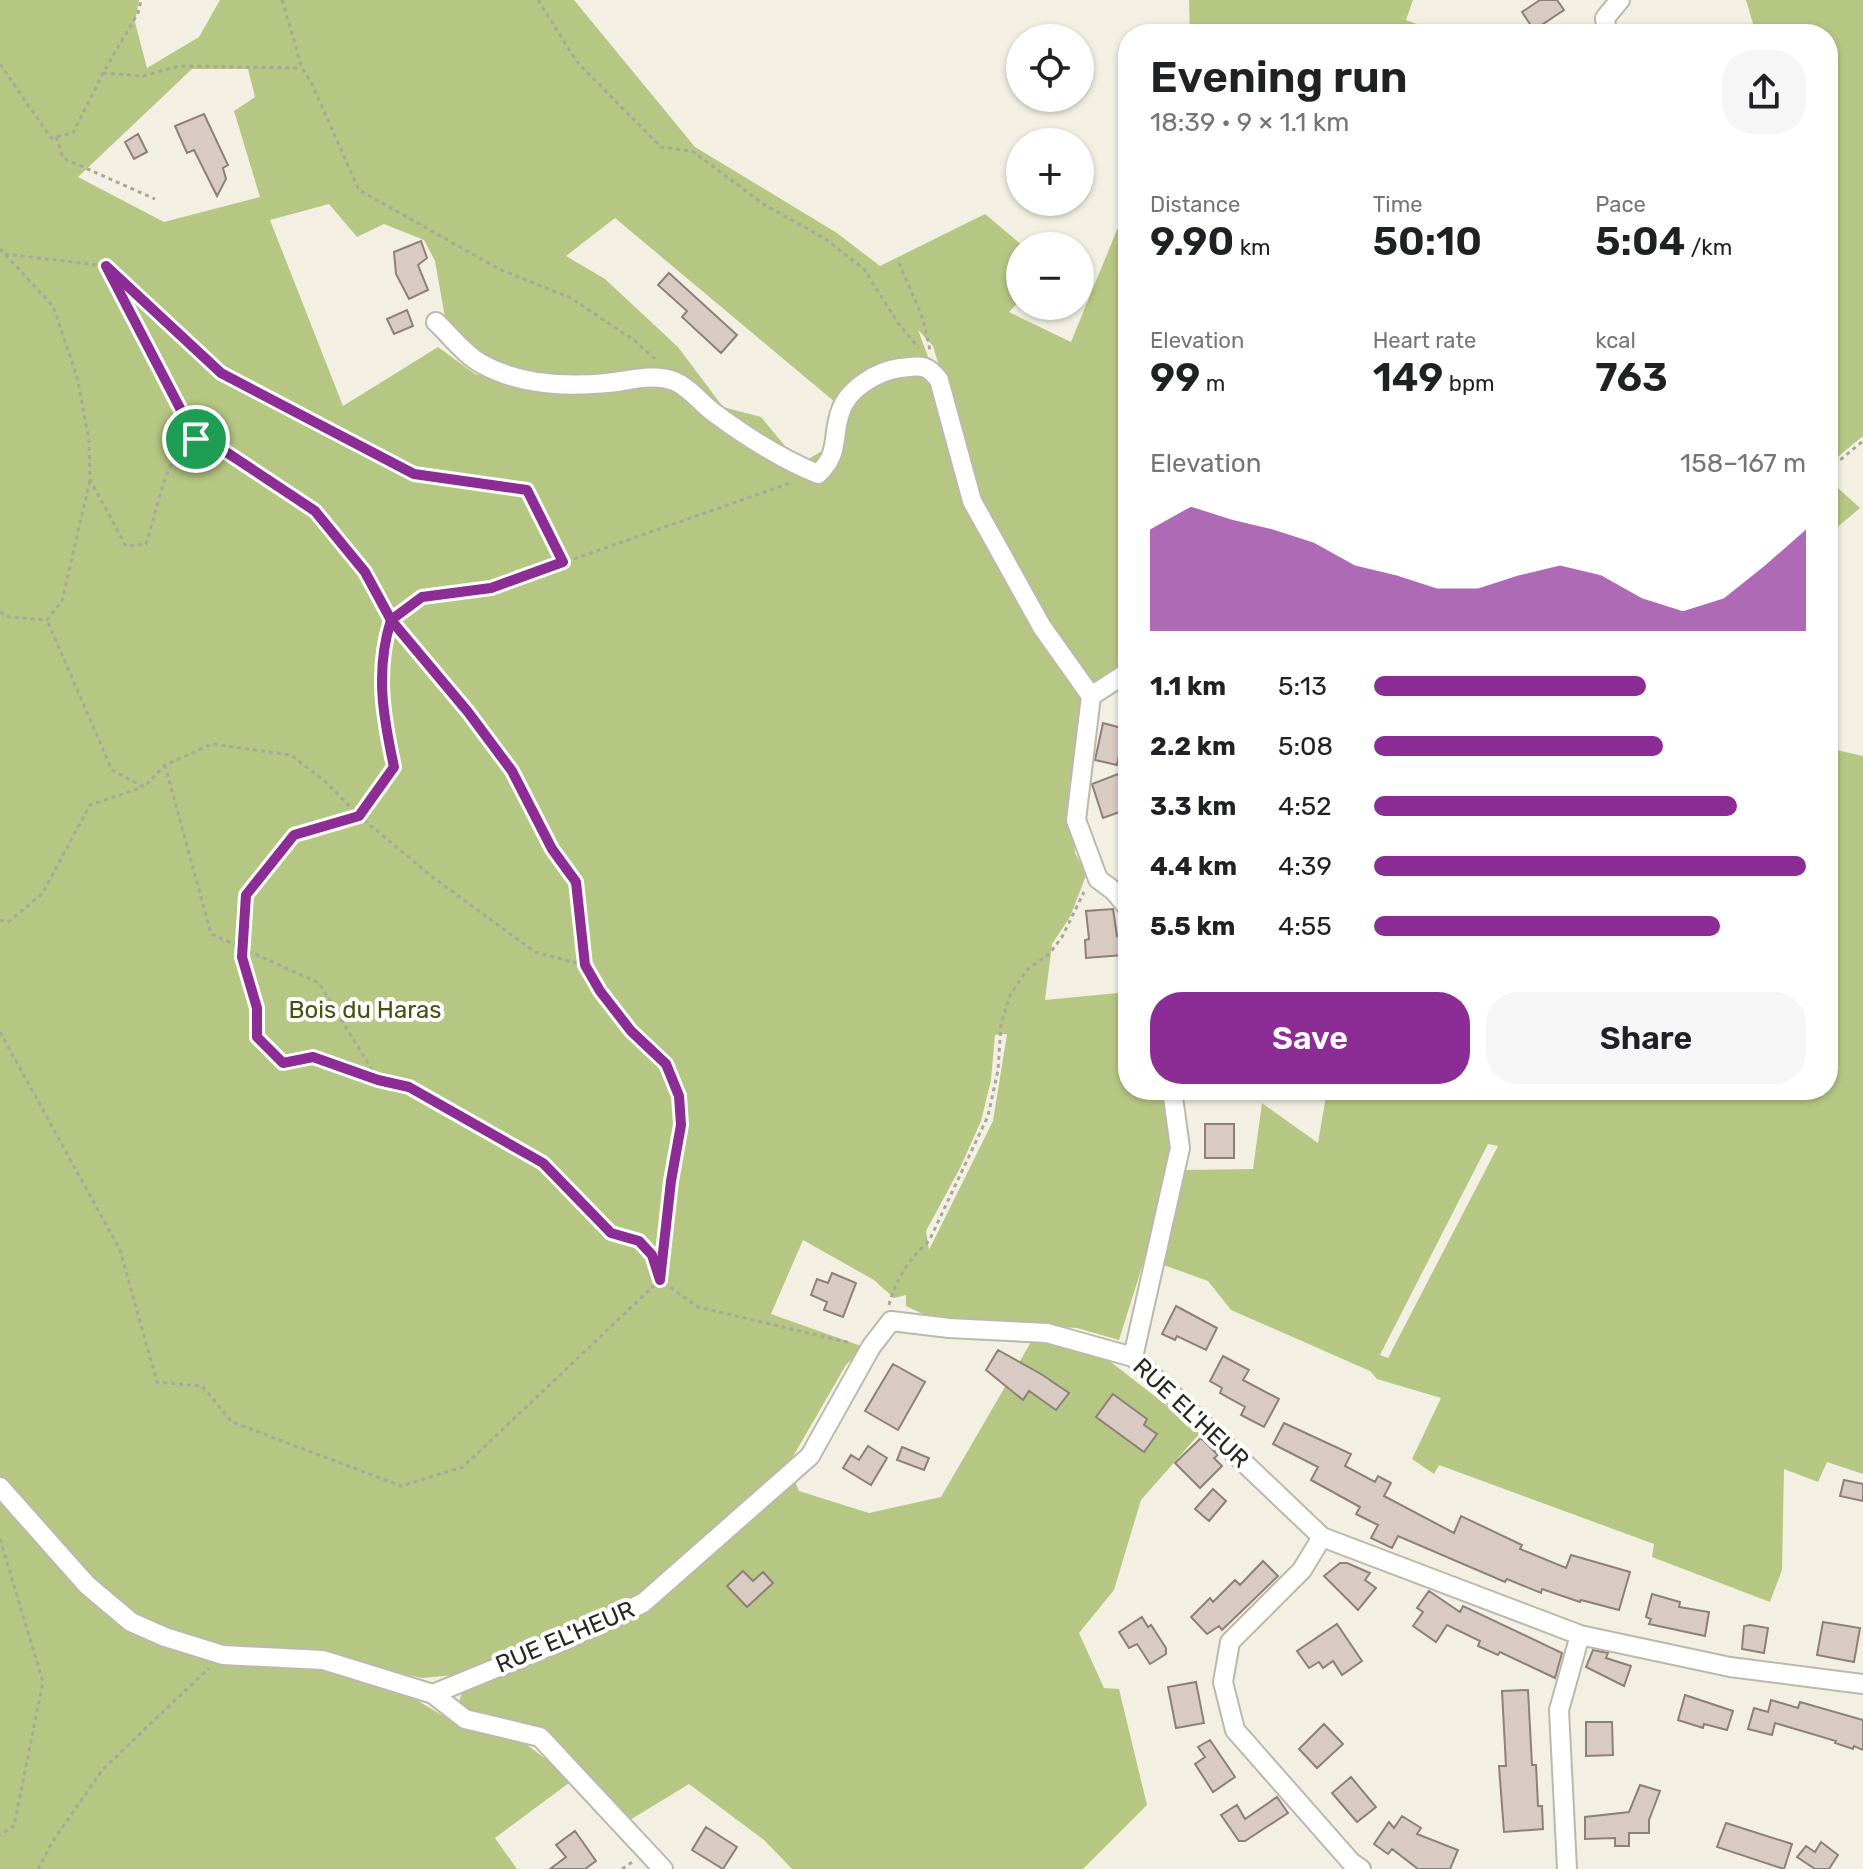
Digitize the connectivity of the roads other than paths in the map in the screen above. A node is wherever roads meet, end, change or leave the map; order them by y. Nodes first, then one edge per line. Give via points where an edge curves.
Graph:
1 (1620, 0) edge
2 (1606, 24) edge
3 (436, 322) dead end
4 (1118, 678) edge
5 (1091, 696) junction
6 (1118, 896) edge
7 (1173, 1100) edge
8 (1133, 1357) junction
9 (0, 1487) edge
10 (1322, 1537) junction
11 (1580, 1635) junction
12 (1863, 1684) edge
13 (433, 1694) junction
14 (663, 1869) edge
15 (1361, 1869) edge
16 (1567, 1869) edge

1 - 2 street
3 - 5 street via 479,363 520,380 563,385 652,377 675,382 725,421 818,474 834,452 841,408 863,383 883,371 920,366 931,370 939,380 972,501 1042,627
4 - 5 street
5 - 6 street via 1076,820 1098,879
7 - 8 street via 1180,1148
8 - 10 street, RUE EL'HEUR
8 - 13 street, RUE EL'HEUR via 1047,1333 891,1321 810,1456 643,1603
9 - 13 street via 87,1585 131,1622 223,1655 323,1660
10 - 11 street, RUE EL'HEUR
10 - 15 street via 1302,1570 1230,1642 1223,1682 1235,1730
11 - 12 street, RUE EL'HEUR via 1730,1667
11 - 16 street via 1559,1710
13 - 14 street via 465,1719 540,1737

